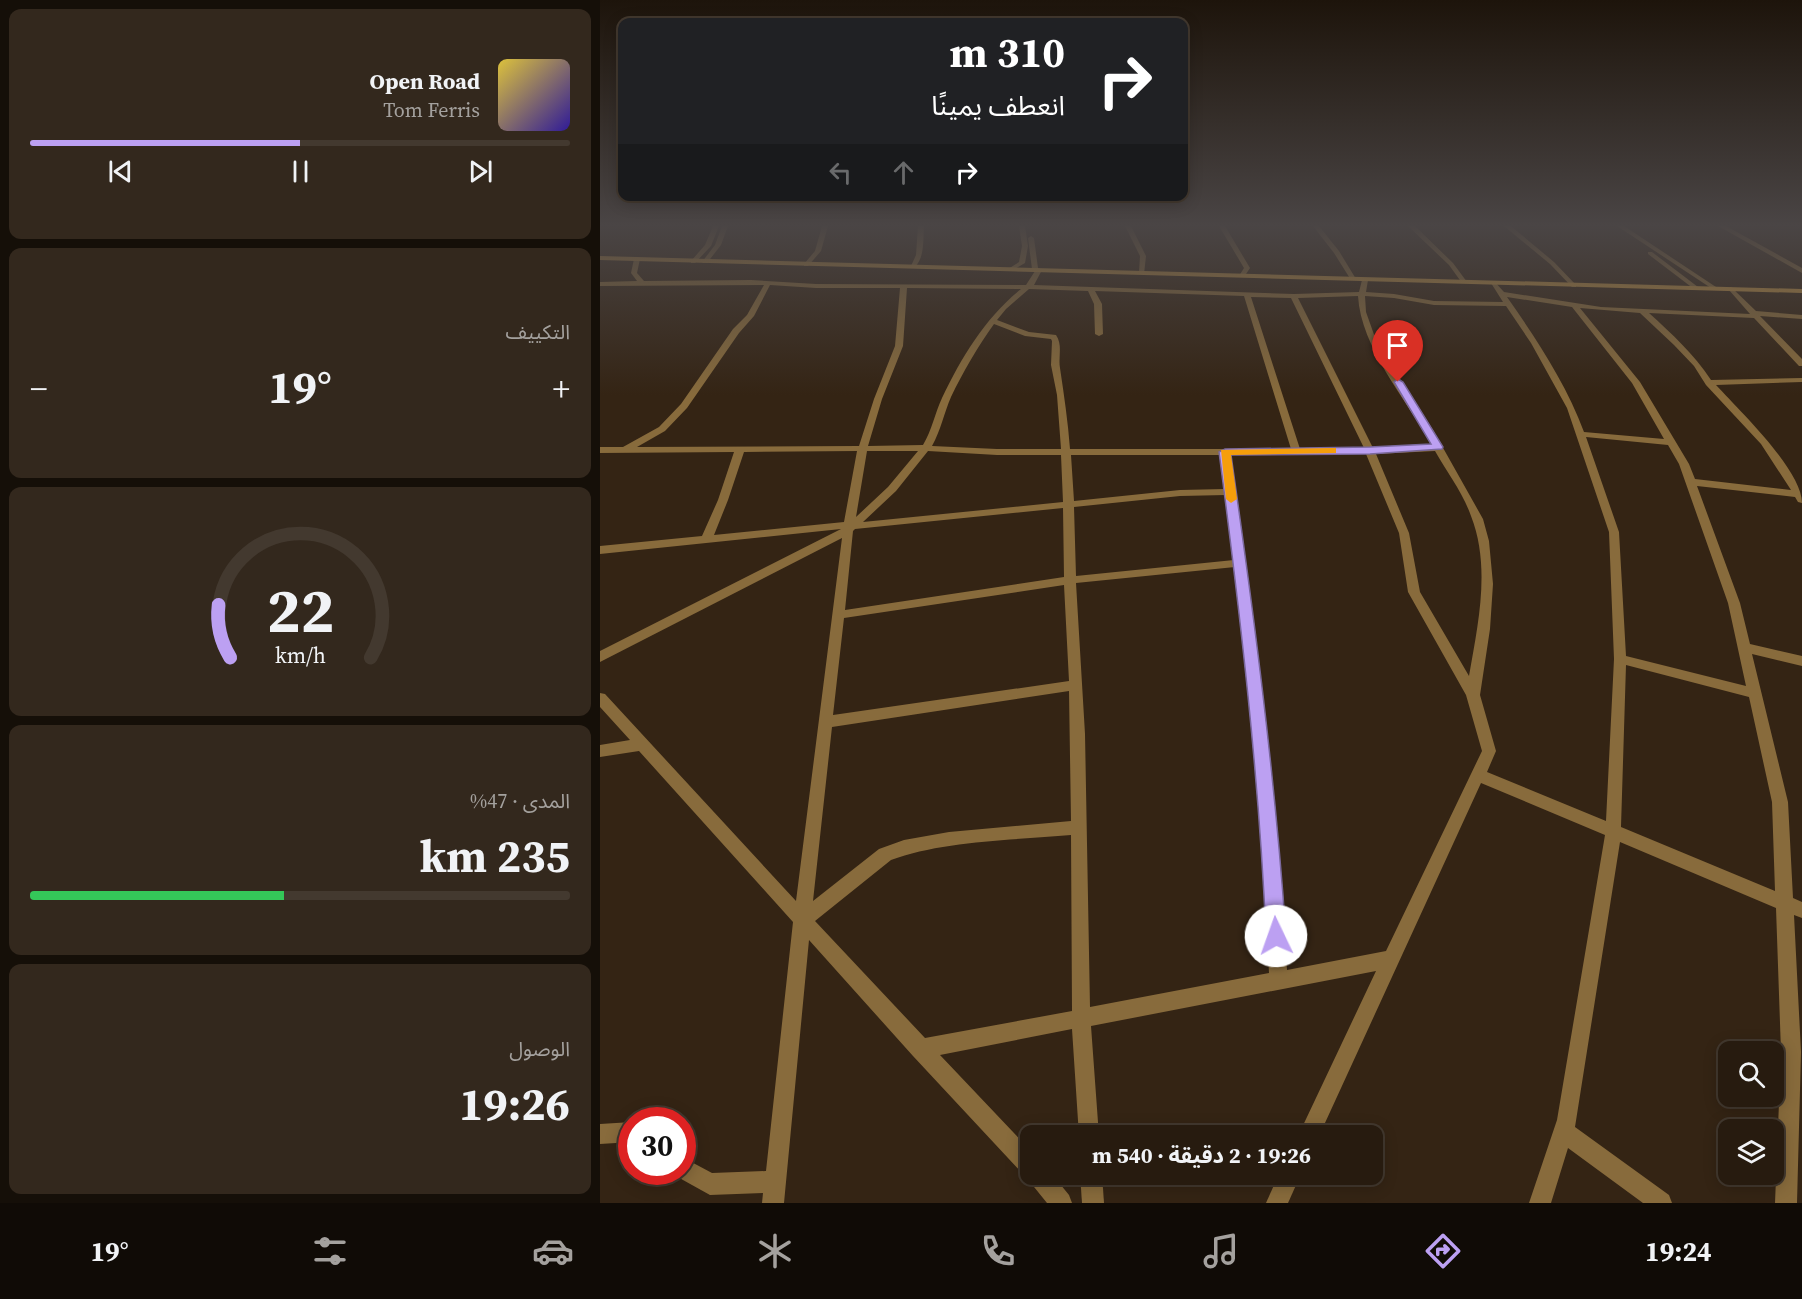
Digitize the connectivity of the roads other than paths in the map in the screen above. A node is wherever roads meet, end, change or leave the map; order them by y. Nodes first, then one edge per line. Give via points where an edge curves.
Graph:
1 (1031, 282) edge
2 (1364, 282) edge
3 (1464, 282) edge
4 (1570, 282) edge
5 (1688, 282) edge
6 (1706, 282) edge
7 (642, 283) joint
8 (768, 283) junction
9 (600, 284) edge
10 (904, 286) junction
11 (1574, 286) junction
12 (1028, 287) junction
13 (1696, 288) junction
14 (1716, 289) junction
15 (1731, 289) junction
16 (1091, 291) junction
17 (1802, 291) edge
18 (1247, 294) junction
19 (1360, 294) junction
20 (1502, 294) junction
21 (1294, 296) junction
22 (1575, 306) junction
23 (1643, 312) junction
24 (1756, 314) junction
25 (1802, 317) edge
26 (992, 320) junction
27 (1100, 334) dead end
28 (1802, 364) edge
29 (1802, 380) edge
30 (1709, 383) junction
31 (1580, 434) junction
32 (1671, 442) junction
33 (1438, 447) junction
34 (926, 448) junction
35 (740, 449) junction
36 (600, 450) edge
37 (624, 450) junction
38 (862, 450) junction
39 (1066, 451) junction
40 (1296, 451) junction
41 (1370, 451) junction
42 (1225, 452) junction
43 (1690, 482) junction
44 (1798, 490) edge
45 (1230, 492) junction
46 (1069, 506) junction
47 (850, 527) junction
48 (707, 538) junction
49 (600, 550) edge
50 (1240, 563) junction
51 (1070, 580) junction
52 (838, 615) junction
53 (1745, 648) junction
54 (600, 657) edge
55 (1620, 659) junction
56 (1802, 661) edge
57 (1076, 685) junction
58 (1755, 693) junction
59 (1473, 695) junction
60 (600, 698) edge
61 (826, 722) junction
62 (643, 744) junction
63 (600, 751) edge
64 (1478, 775) junction
65 (1079, 827) junction
66 (1613, 833) junction
67 (1784, 903) junction
68 (1802, 910) edge
69 (802, 920) junction
70 (1390, 959) junction
71 (1278, 980) junction
72 (1081, 1018) junction
73 (920, 1049) junction
74 (1796, 1055) edge
75 (1088, 1125) edge
76 (1313, 1125) edge
77 (1564, 1132) junction
78 (618, 1133) edge
79 (600, 1134) edge
80 (1020, 1154) edge
81 (696, 1176) edge
82 (1046, 1185) edge
83 (1092, 1185) edge
84 (1285, 1185) edge
85 (774, 1193) edge
86 (1060, 1203) edge
87 (1093, 1203) edge
88 (1277, 1203) edge
89 (1540, 1203) edge
90 (1661, 1203) edge
91 (1786, 1203) edge

1 - 12 street
2 - 19 street
3 - 20 street
4 - 11 street
5 - 13 street
6 - 14 street
7 - 8 street
7 - 9 street
8 - 10 street
8 - 37 street via 750,316 684,406 662,429
10 - 12 street
10 - 38 street via 899,346
11 - 13 street
11 - 20 street
12 - 16 street
12 - 26 street
13 - 14 street
14 - 15 street
15 - 17 street
15 - 24 street
16 - 18 street
16 - 27 street via 1098,304
18 - 21 street
18 - 40 street
19 - 20 street via 1434,303
19 - 21 street
19 - 33 street via 1375,346
20 - 22 street
20 - 31 street via 1571,408
21 - 41 street
22 - 23 street
22 - 32 street via 1636,382
23 - 24 street
23 - 30 street via 1677,343
24 - 25 street
24 - 28 street
26 - 34 street via 953,385
26 - 39 street via 1028,334 1053,337
29 - 30 street
30 - 44 street via 1765,442
31 - 32 street
31 - 55 street via 1614,532
32 - 43 street
33 - 41 street
33 - 59 street via 1478,518 1485,550 1489,588
34 - 38 street
34 - 39 street
34 - 47 street via 892,489
35 - 37 street
35 - 38 street
35 - 48 street
36 - 37 street
38 - 47 street
39 - 42 street
39 - 46 street
40 - 41 street
40 - 42 street
41 - 59 street via 1404,533 1414,592
42 - 45 street
43 - 44 street
43 - 53 street via 1734,603
45 - 46 street via 1169,494
45 - 50 street
46 - 47 street
46 - 51 street
47 - 48 street
47 - 52 street
47 - 54 street
48 - 49 street
50 - 51 street
50 - 71 street via 1271,848
51 - 52 street
51 - 57 street
52 - 61 street
53 - 56 street
53 - 58 street
55 - 58 street
55 - 66 street
57 - 61 street
57 - 65 street
58 - 67 street via 1780,802
59 - 64 street via 1489,751
60 - 62 street
61 - 69 street
62 - 63 street
62 - 69 street
64 - 66 street
64 - 70 street
65 - 69 street via 904,847 885,854
65 - 72 street
66 - 67 street
66 - 77 street
67 - 68 street
67 - 74 street
69 - 73 street
69 - 85 street
70 - 71 street
70 - 76 street
71 - 72 street
72 - 73 street
72 - 75 street
73 - 80 street
74 - 91 street
77 - 89 street
77 - 90 street
78 - 79 street
81 - 85 street via 710,1184
82 - 86 street
83 - 87 street
84 - 88 street

